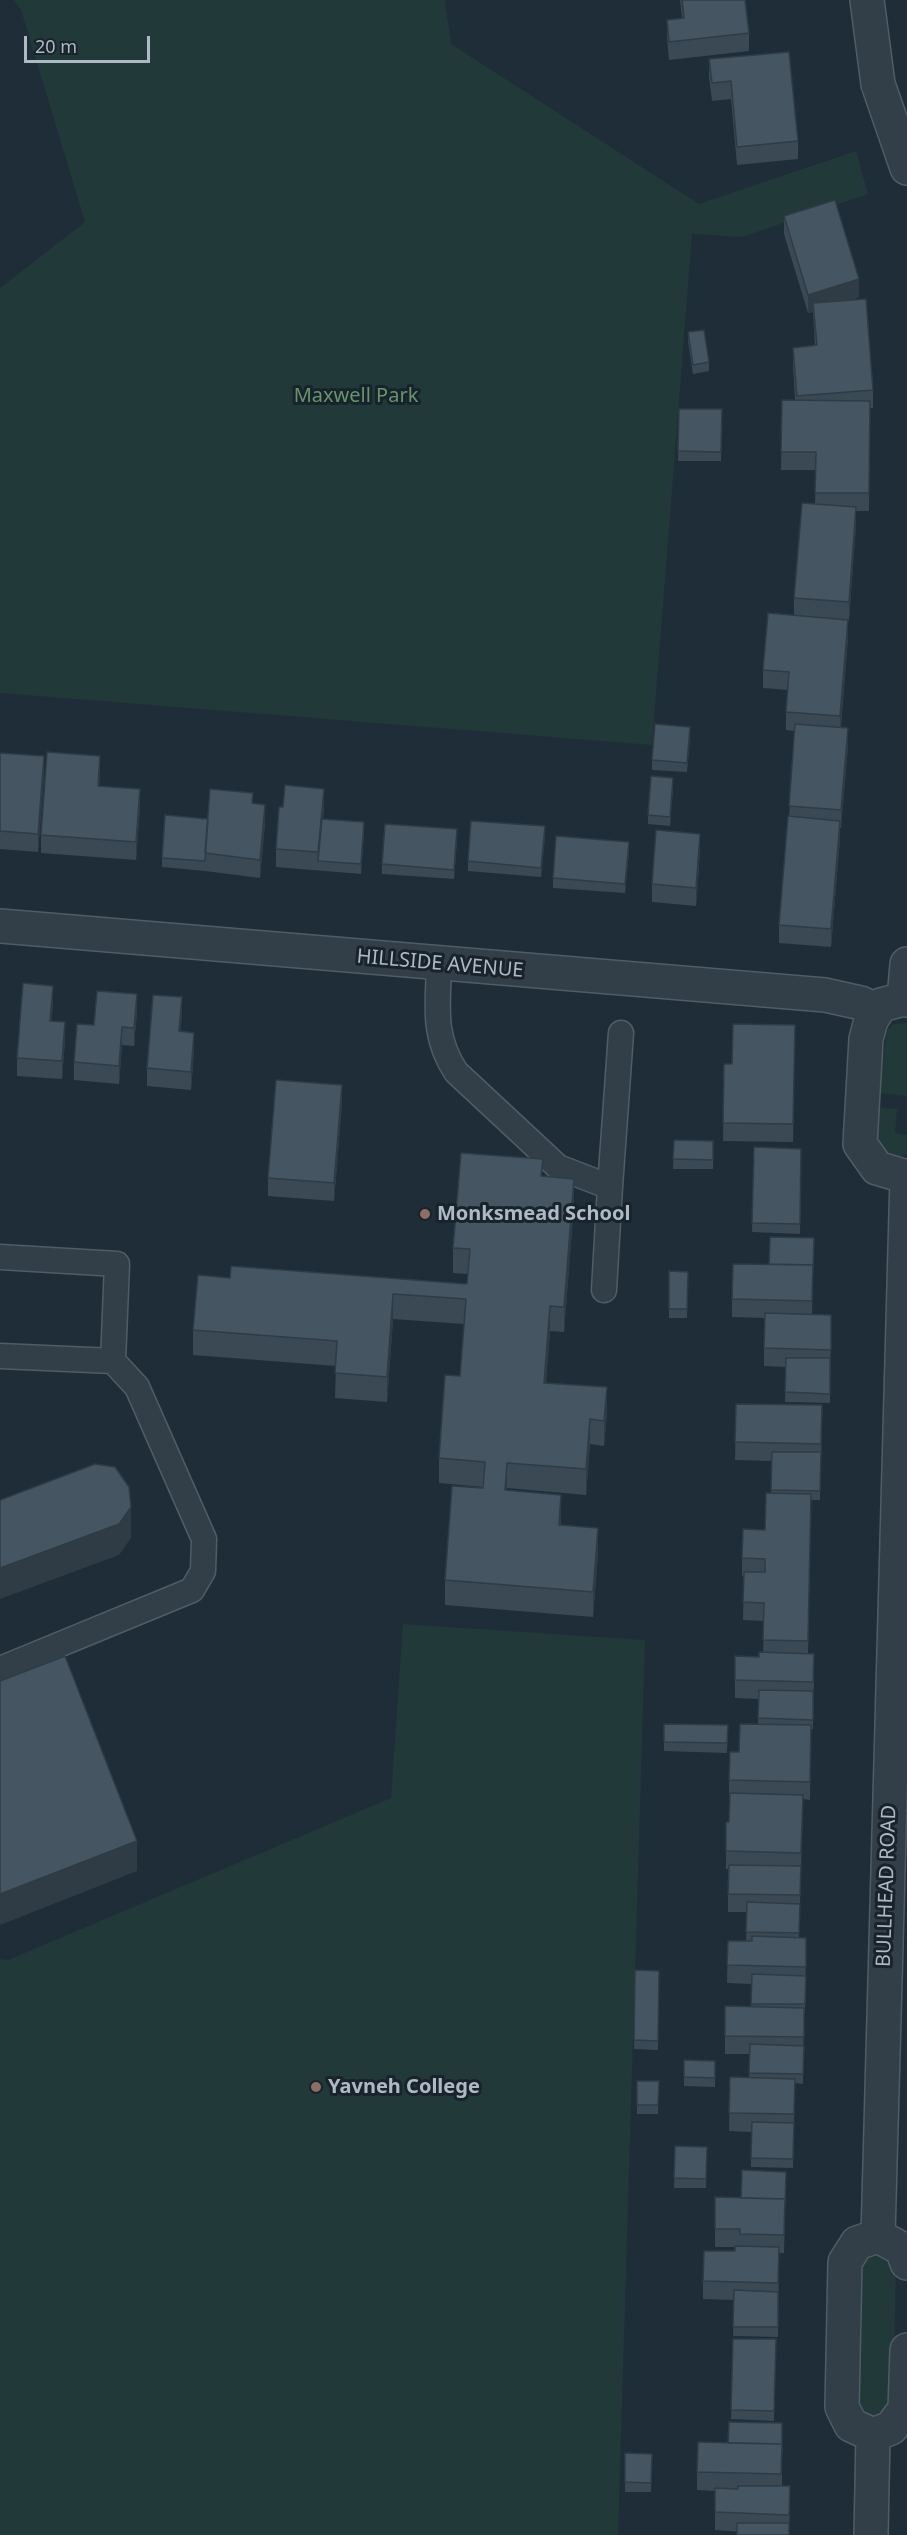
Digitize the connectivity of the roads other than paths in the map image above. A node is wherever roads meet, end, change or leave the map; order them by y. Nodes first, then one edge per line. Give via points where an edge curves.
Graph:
1 (867, 0) edge
2 (907, 168) edge
3 (0, 927) edge
4 (439, 964) junction
5 (907, 964) edge
6 (896, 1004) edge
7 (621, 1033) dead end
8 (907, 1176) edge
9 (610, 1187) junction
10 (0, 1257) edge
11 (603, 1290) dead end
12 (0, 1356) edge
13 (114, 1361) junction
14 (0, 1669) edge
15 (878, 2236) junction
16 (907, 2263) edge
17 (907, 2350) edge
18 (873, 2434) junction
19 (871, 2535) edge

1 - 2 street via 878,84
3 - 4 street, HILLSIDE AVENUE
4 - 6 street, HILLSIDE AVENUE
4 - 9 lane via 438,1033 444,1054 456,1072 558,1167
5 - 6 street, BULLHEAD ROAD
6 - 8 street, BULLHEAD ROAD via 871,1020 866,1039 860,1144 877,1168
7 - 9 lane
8 - 15 street, BULLHEAD ROAD
9 - 11 lane
10 - 13 lane via 117,1264
12 - 13 lane
13 - 14 lane via 137,1387 204,1539 203,1571 192,1590
15 - 16 street via 902,2249
15 - 18 street via 857,2243 845,2262 842,2407 851,2425
17 - 18 street via 905,2409 891,2428
18 - 19 street

